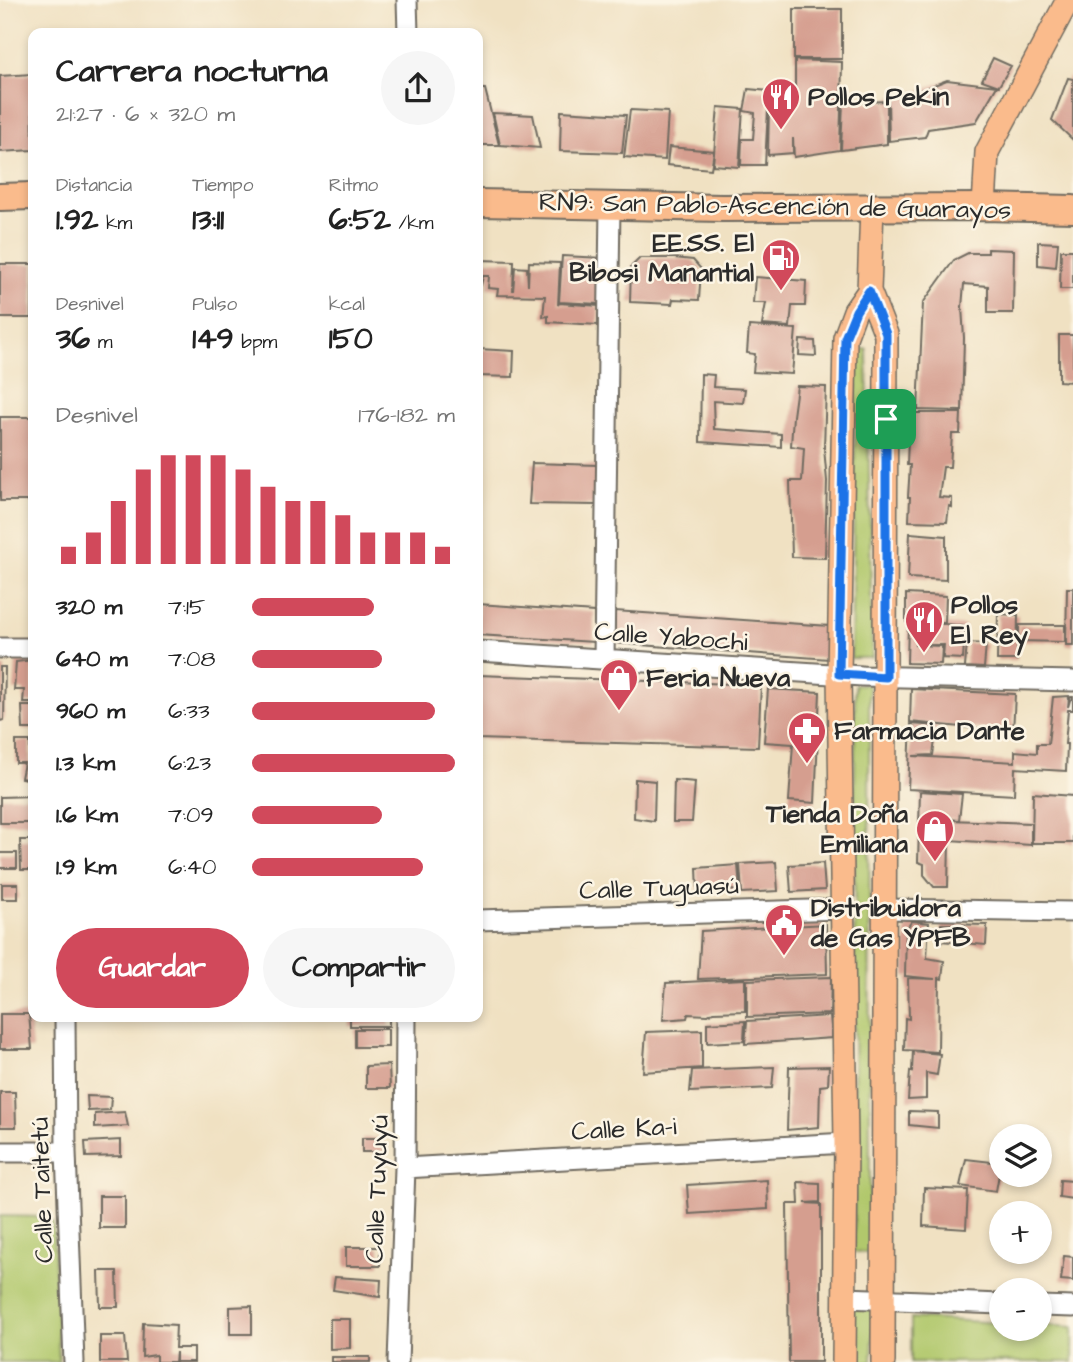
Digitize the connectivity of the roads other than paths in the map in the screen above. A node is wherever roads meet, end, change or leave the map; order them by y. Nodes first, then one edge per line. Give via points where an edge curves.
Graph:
1 (407, 0) edge
2 (1068, 0) edge
3 (408, 28) edge
4 (28, 196) edge
5 (0, 197) edge
6 (483, 203) edge
7 (610, 205) junction
8 (872, 207) junction
9 (984, 207) junction
10 (1073, 209) edge
11 (869, 291) junction
12 (0, 648) edge
13 (28, 648) edge
14 (483, 651) edge
15 (604, 659) junction
16 (850, 675) junction
17 (886, 677) junction
18 (1073, 681) edge
19 (842, 909) junction
20 (884, 909) junction
21 (1073, 912) edge
22 (483, 920) edge
23 (65, 1022) edge
24 (406, 1022) edge
25 (846, 1143) junction
26 (0, 1152) edge
27 (66, 1152) junction
28 (405, 1168) junction
29 (845, 1298) junction
30 (885, 1299) junction
31 (989, 1303) edge
32 (1052, 1306) edge
33 (1073, 1307) edge
34 (74, 1362) edge
35 (398, 1362) edge
36 (844, 1362) edge
37 (883, 1362) edge

1 - 3 street
2 - 9 main road via 987,152
4 - 5 highway
6 - 7 highway, RN9: San Pablo-Ascención de Guarayos
7 - 8 highway, RN9: San Pablo-Ascención de Guarayos
7 - 15 street
8 - 9 highway, RN9: San Pablo-Ascención de Guarayos
8 - 11 main road
9 - 10 highway, RN9: San Pablo-Ascención de Guarayos
11 - 16 main road via 845,338
11 - 17 main road via 886,334
12 - 13 street
14 - 15 street, Calle Yabochi
15 - 16 street, Calle Yabochi
16 - 17 street, Calle Yabochi
16 - 19 main road
17 - 18 street, Calle Yabochi
17 - 20 main road
19 - 22 street, Calle Tuguasú
19 - 25 main road
20 - 21 street
20 - 30 main road
23 - 27 street, Calle Taitetú
24 - 28 street, Calle Tuyuyú
25 - 28 street, Calle Ka-i
25 - 29 main road
26 - 27 street
27 - 34 street, Calle Taitetú
28 - 35 street, Calle Tuyuyú
29 - 30 street
29 - 36 main road
30 - 31 street
30 - 37 main road
32 - 33 street

